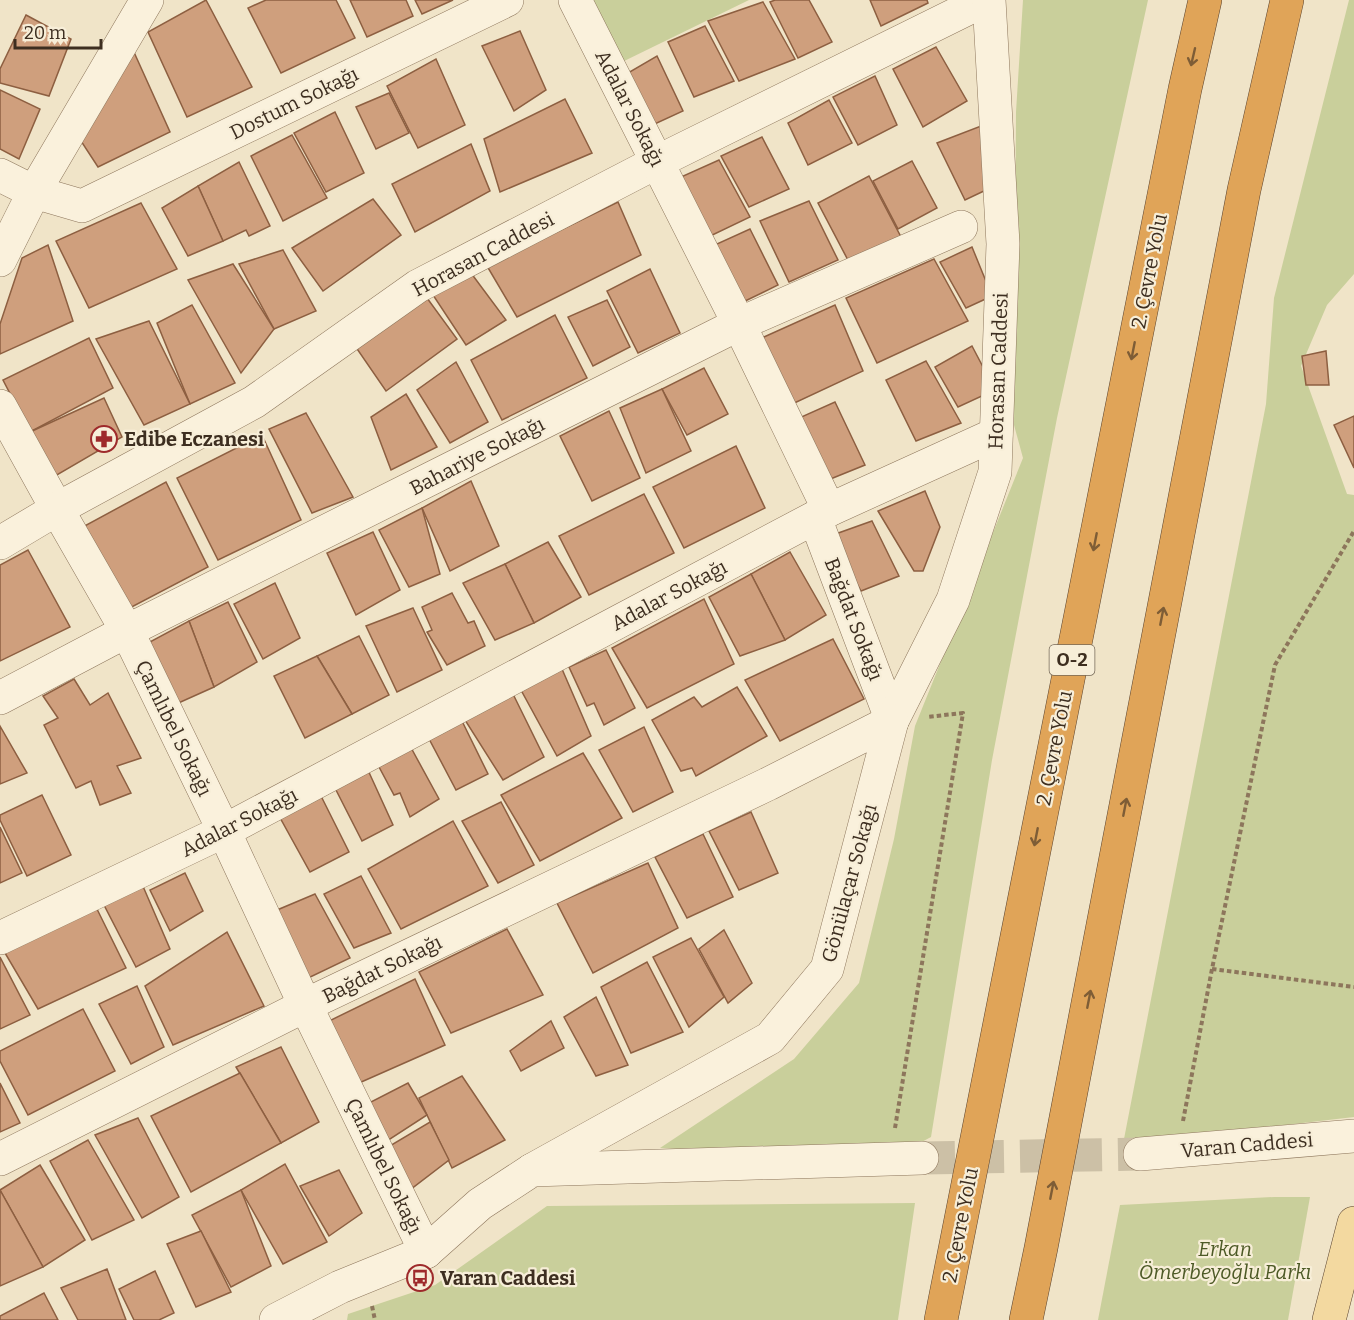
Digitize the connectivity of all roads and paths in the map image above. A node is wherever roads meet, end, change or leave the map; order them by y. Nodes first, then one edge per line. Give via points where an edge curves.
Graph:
1 (507, 0) edge
2 (574, 0) edge
3 (987, 0) edge
4 (1205, 0) edge
5 (1287, 0) edge
6 (142, 2) edge
7 (657, 162) junction
8 (0, 175) edge
9 (34, 192) junction
10 (961, 227) dead end
11 (0, 260) edge
12 (739, 324) junction
13 (0, 406) edge
14 (996, 434) junction
15 (57, 509) junction
16 (822, 514) junction
17 (1354, 531) edge
18 (0, 543) edge
19 (127, 631) junction
20 (0, 698) edge
21 (892, 721) junction
22 (224, 831) junction
23 (0, 938) edge
24 (1212, 969) junction
25 (1354, 987) edge
26 (306, 1005) junction
27 (1354, 1136) edge
28 (1177, 1151) junction
29 (1140, 1154) tunnel mouth
30 (922, 1158) tunnel mouth
31 (0, 1159) edge
32 (890, 1159) junction
33 (532, 1170) junction
34 (1354, 1223) edge
35 (1041, 1248) junction
36 (426, 1252) junction
37 (340, 1287) junction
38 (372, 1306) dead end
39 (276, 1320) edge
40 (337, 1320) edge
41 (375, 1320) edge
42 (941, 1320) edge
43 (1026, 1320) edge
44 (1031, 1320) edge
45 (1329, 1320) edge

1 - 9 street, Dostum Sokağı via 82,206
2 - 7 street, Adalar Sokağı
3 - 7 street, Horasan Caddesi
3 - 14 street, Horasan Caddesi via 1003,244
4 -> 42 highway, 2. Çevre Yolu / O-2
35 -> 5 highway via 1244,190
6 - 9 street
7 - 12 street, Adalar Sokağı
7 - 15 street, Horasan Caddesi via 418,286 254,402
8 - 9 street
9 - 11 street
10 - 12 street, Bahariye Sokağı
12 - 16 street, Adalar Sokağı
12 - 19 street, Bahariye Sokağı
13 - 15 street, Çamlıbel Sokağı
14 - 16 street
14 - 21 street, Horasan Caddesi via 995,472 953,600
15 - 18 street, Horasan Caddesi
15 - 19 street, Çamlıbel Sokağı
16 - 21 street, Bağdat Sokağı
16 - 22 street, Adalar Sokağı
17 - 24 path via 1275,665
19 - 20 street, Bahariye Sokağı
19 - 22 street, Çamlıbel Sokağı
21 - 26 street, Bağdat Sokağı
21 - 32 path via 963,713
21 - 33 street, Gönülaçar Sokağı via 827,969 770,1038
22 - 23 street, Adalar Sokağı
22 - 26 street, Çamlıbel Sokağı
24 - 25 path
24 - 28 path
26 - 31 street, Bağdat Sokağı
26 - 36 street, Çamlıbel Sokağı
27 - 28 street, Varan Caddesi
28 - 29 street, Varan Caddesi
30 - 32 street
32 - 33 street
33 - 36 street via 480,1204
34 - 45 main road
35 - 43 highway
35 - 44 highway
36 - 37 street
37 - 39 street
37 - 40 street
38 - 41 path

